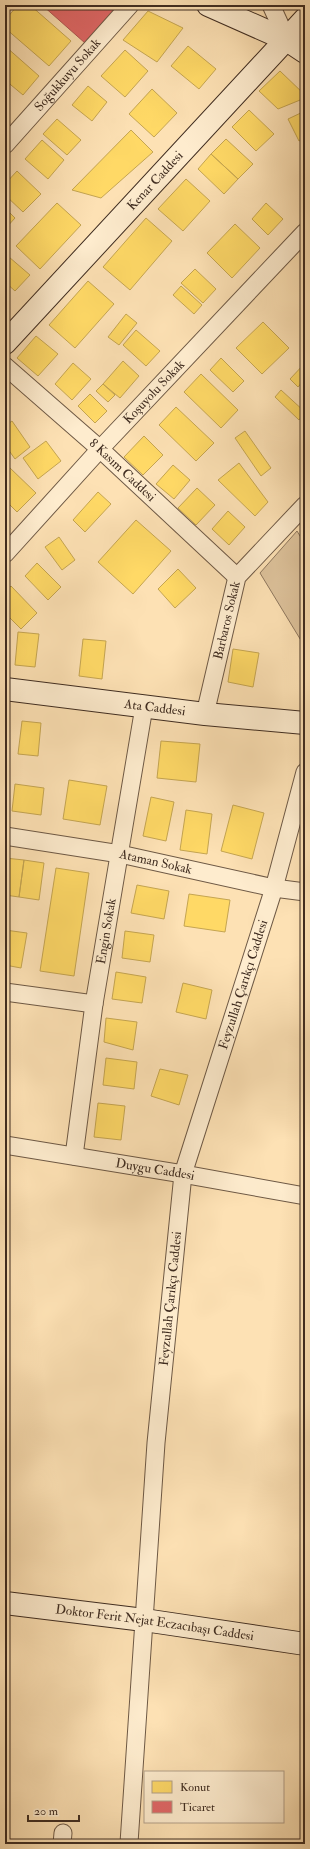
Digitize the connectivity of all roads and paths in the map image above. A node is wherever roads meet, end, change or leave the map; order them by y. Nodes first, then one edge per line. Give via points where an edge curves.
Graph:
1 (130, 5) edge
2 (208, 5) edge
3 (271, 5) edge
4 (305, 19) edge
5 (287, 40) junction
6 (305, 52) edge
7 (5, 145) edge
8 (305, 232) edge
9 (5, 343) edge
10 (5, 366) edge
11 (100, 449) junction
12 (305, 504) edge
13 (5, 554) edge
14 (236, 577) junction
15 (5, 689) edge
16 (144, 707) junction
17 (205, 714) junction
18 (305, 722) edge
19 (305, 772) edge
20 (5, 836) edge
21 (120, 854) junction
22 (274, 888) junction
23 (305, 892) edge
24 (5, 992) edge
25 (94, 1004) junction
26 (5, 1145) edge
27 (74, 1156) junction
28 (183, 1174) junction
29 (305, 1196) edge
30 (5, 1604) edge
31 (144, 1620) junction
32 (305, 1644) edge
33 (129, 1843) dead end

1 - 7 street, Soğukkuyu Sokak
2 - 5 main road
3 - 5 street
4 - 5 main road, Kenar Caddesi
5 - 6 main road
5 - 9 main road, Kenar Caddesi
8 - 11 street, Koşuyolu Sokak
10 - 11 street, 8 Kasım Caddesi
11 - 13 street, Koşuyolu Sokak
11 - 14 street, 8 Kasım Caddesi
12 - 14 street, Barbaros Sokak
14 - 17 street, Barbaros Sokak
15 - 16 main road, Ata Caddesi
16 - 17 main road, Ata Caddesi
16 - 21 street, Engin Sokak
17 - 18 main road, Ata Caddesi
19 - 22 street, Feyzullah Çarıkçı Caddesi
20 - 21 street, Ataman Sokak
21 - 22 street, Ataman Sokak
21 - 25 street, Engin Sokak
22 - 23 street, Ataman Sokak
22 - 28 street, Feyzullah Çarıkçı Caddesi
24 - 25 street
25 - 27 street, Engin Sokak
26 - 27 street, Duygu Caddesi
27 - 28 street, Duygu Caddesi
28 - 29 street, Duygu Caddesi
28 - 31 street, Feyzullah Çarıkçı Caddesi via 156,1444
30 - 31 main road, Doktor Ferit Nejat Eczacıbaşı Caddesi
31 - 32 main road, Doktor Ferit Nejat Eczacıbaşı Caddesi
31 - 33 street, Feyzullah Çarıkçı Caddesi

